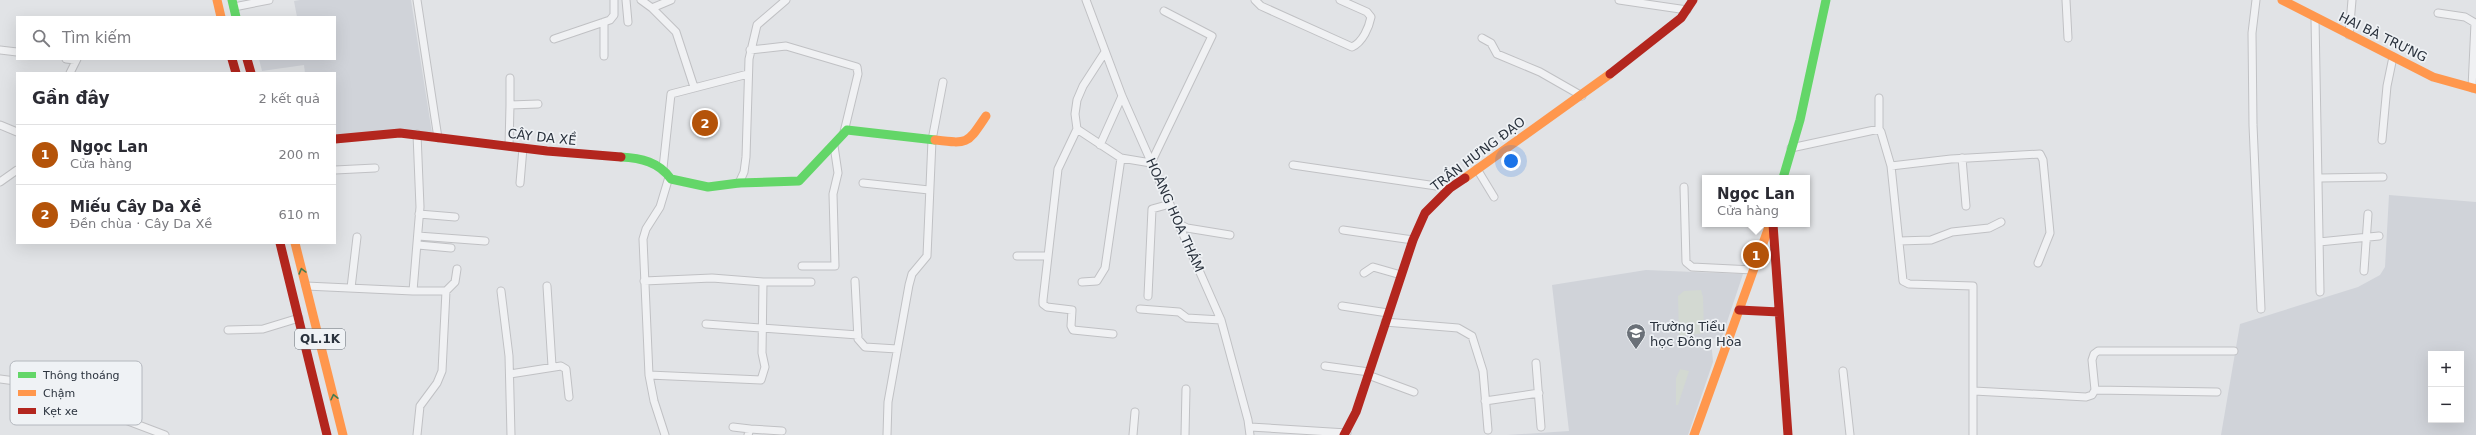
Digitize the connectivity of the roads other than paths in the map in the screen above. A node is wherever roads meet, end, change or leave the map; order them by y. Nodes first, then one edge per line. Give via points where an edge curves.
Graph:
1 (217, 0) edge
2 (269, 0) edge
3 (417, 0) edge
4 (614, 0) edge
5 (626, 0) edge
6 (641, 0) edge
7 (671, 0) edge
8 (786, 0) edge
9 (1086, 0) edge
10 (1255, 0) edge
11 (1340, 0) edge
12 (1619, 0) edge
13 (1693, 0) edge
14 (1826, 0) edge
15 (2066, 0) edge
16 (2256, 0) edge
17 (2282, 0) edge
18 (2352, 0) edge
19 (233, 3) edge
20 (652, 8) junction
21 (1687, 10) junction
22 (1164, 11) dead end
23 (2438, 13) dead end
24 (221, 16) edge
25 (236, 16) edge
26 (2315, 18) junction
27 (604, 22) junction
28 (628, 22) dead end
29 (2349, 35) junction
30 (1482, 38) dead end
31 (2068, 38) dead end
32 (554, 39) dead end
33 (0, 50) edge
34 (750, 50) junction
35 (16, 52) edge
36 (1104, 52) junction
37 (604, 56) dead end
38 (2393, 57) junction
39 (76, 60) edge
40 (232, 60) edge
41 (247, 60) edge
42 (70, 72) edge
43 (236, 72) edge
44 (251, 72) edge
45 (748, 74) junction
46 (510, 78) dead end
47 (943, 82) dead end
48 (694, 87) junction
49 (2474, 88) edge
50 (1122, 96) junction
51 (1582, 96) junction
52 (1879, 98) dead end
53 (510, 104) junction
54 (538, 104) dead end
55 (986, 116) dead end
56 (0, 125) edge
57 (1078, 129) junction
58 (1879, 129) junction
59 (16, 132) edge
60 (844, 132) junction
61 (417, 134) junction
62 (438, 138) junction
63 (336, 139) edge
64 (932, 140) junction
65 (2382, 140) dead end
66 (1100, 145) junction
67 (509, 146) junction
68 (834, 146) junction
69 (523, 148) junction
70 (1791, 148) junction
71 (1121, 158) junction
72 (1962, 158) junction
73 (1151, 163) junction
74 (1293, 165) dead end
75 (1891, 166) junction
76 (375, 168) dead end
77 (663, 168) junction
78 (1476, 169) junction
79 (336, 170) edge
80 (16, 171) edge
81 (1784, 175) edge
82 (669, 177) junction
83 (2383, 177) dead end
84 (2320, 178) junction
85 (0, 182) edge
86 (520, 183) dead end
87 (739, 183) junction
88 (863, 183) dead end
89 (1684, 187) dead end
90 (1450, 188) junction
91 (929, 190) junction
92 (1494, 197) dead end
93 (1170, 204) junction
94 (1966, 206) dead end
95 (419, 214) junction
96 (2368, 214) dead end
97 (455, 217) dead end
98 (2001, 222) dead end
99 (1179, 224) junction
100 (1769, 227) edge
101 (1773, 227) edge
102 (1344, 230) dead end
103 (1230, 235) dead end
104 (418, 236) junction
105 (2379, 236) dead end
106 (357, 237) dead end
107 (2367, 238) junction
108 (1413, 240) junction
109 (485, 241) dead end
110 (1899, 241) junction
111 (2319, 242) junction
112 (280, 244) edge
113 (295, 244) edge
114 (418, 245) junction
115 (451, 248) dead end
116 (1016, 256) dead end
117 (1048, 256) junction
118 (2038, 263) dead end
119 (802, 266) dead end
120 (457, 269) dead end
121 (1753, 270) junction
122 (2364, 271) dead end
123 (1364, 273) dead end
124 (1401, 275) junction
125 (644, 281) junction
126 (855, 281) dead end
127 (762, 282) junction
128 (811, 282) dead end
129 (1082, 282) dead end
130 (306, 286) junction
131 (547, 286) dead end
132 (351, 288) junction
133 (413, 291) junction
134 (446, 291) junction
135 (501, 291) dead end
136 (2320, 292) dead end
137 (1148, 296) dead end
138 (1342, 306) dead end
139 (1140, 309) dead end
140 (2261, 309) dead end
141 (1739, 310) junction
142 (1779, 312) junction
143 (1386, 317) junction
144 (299, 318) junction
145 (1221, 320) junction
146 (706, 324) dead end
147 (762, 326) junction
148 (228, 330) dead end
149 (1113, 334) dead end
150 (858, 335) junction
151 (897, 349) junction
152 (2234, 351) dead end
153 (1536, 363) dead end
154 (552, 366) junction
155 (1325, 366) dead end
156 (1843, 371) dead end
157 (1368, 373) junction
158 (510, 374) junction
159 (649, 375) junction
160 (1186, 389) dead end
161 (2095, 390) junction
162 (1974, 391) junction
163 (1414, 392) dead end
164 (2217, 392) dead end
165 (1539, 393) junction
166 (569, 398) dead end
167 (1485, 401) junction
168 (1135, 412) dead end
169 (138, 425) edge
170 (733, 427) dead end
171 (1250, 427) junction
172 (1542, 427) dead end
173 (1488, 430) dead end
174 (782, 431) dead end
175 (749, 432) edge
176 (157, 433) edge
177 (1346, 434) edge
178 (1971, 434) edge
179 (165, 435) edge
180 (327, 435) edge
181 (343, 435) edge
182 (417, 435) edge
183 (511, 435) edge
184 (665, 435) edge
185 (887, 435) edge
186 (1133, 435) edge
187 (1185, 435) edge
188 (1250, 435) edge
189 (1694, 435) edge
190 (1788, 435) edge
191 (1850, 435) edge

1 - 24 street
2 - 19 street
3 - 62 street
4 - 27 street via 614,15
5 - 28 street
6 - 20 street
7 - 20 street
8 - 34 street via 757,25
9 - 36 street, HOÀNG HOA THÁM
10 - 11 street via 1261,6 1352,47 1368,28 1371,17 1367,12
12 - 21 street
13 - 21 street, TRẦN HƯNG ĐẠO
14 - 70 street via 1800,120
15 - 31 street
16 - 140 street via 2252,33 2253,125
17 - 26 street, HAI BÀ TRƯNG
18 - 29 street
19 - 25 street
20 - 48 street via 676,32
21 - 51 street, TRẦN HƯNG ĐẠO
22 - 73 street via 1212,36
23 - 49 street via 2465,17 2475,23
26 - 29 street, HAI BÀ TRƯNG
26 - 84 street
27 - 32 street
27 - 37 street
29 - 38 street, HAI BÀ TRƯNG
30 - 51 street via 1491,43 1498,54 1540,72
33 - 35 street
34 - 45 street
34 - 60 street via 786,46 857,66 858,74
36 - 50 street, HOÀNG HOA THÁM
36 - 57 street via 1077,100 1075,114
38 - 49 street, HAI BÀ TRƯNG via 2433,77
38 - 65 street via 2387,86
39 - 42 street
40 - 43 street
41 - 44 street
45 - 48 street
45 - 87 street via 747,150 744,172
46 - 53 street
47 - 64 street
48 - 77 street via 670,96
50 - 66 street
50 - 73 street, HOÀNG HOA THÁM
51 - 78 street, TRẦN HƯNG ĐẠO
52 - 58 street
53 - 54 street
53 - 67 street
55 - 64 street via 971,139 966,142
56 - 59 street
57 - 66 street
57 - 117 street via 1058,169
58 - 70 street
58 - 75 street via 1884,137
60 - 64 street via 853,130
60 - 68 street
61 - 62 street, CÂY DA XỀ
61 - 63 street, CÂY DA XỀ via 400,133
61 - 95 street
62 - 67 street, CÂY DA XỀ
64 - 91 street
66 - 71 street
67 - 69 street, CÂY DA XỀ
68 - 87 street via 799,181
68 - 119 street via 838,173 833,194 835,266
69 - 77 street, CÂY DA XỀ via 638,158
69 - 86 street
70 - 81 street
71 - 73 street
71 - 129 street via 1105,268 1097,281
72 - 75 street
72 - 94 street
72 - 118 street via 2040,154 2050,229
73 - 93 street, HOÀNG HOA THÁM
74 - 90 street
75 - 110 street
76 - 79 street
77 - 82 street
78 - 90 street, TRẦN HƯNG ĐẠO
78 - 92 street
80 - 85 street
82 - 87 street via 683,183 708,187
82 - 125 street via 660,207 646,229 643,239
83 - 84 street
84 - 111 street
88 - 91 street
89 - 121 street via 1686,262 1692,266
90 - 108 street, TRẦN HƯNG ĐẠO via 1425,214
91 - 151 street via 927,256 912,274
93 - 99 street, HOÀNG HOA THÁM
93 - 137 street via 1152,209
95 - 97 street
95 - 104 street
96 - 107 street
98 - 110 street via 1989,228 1952,232 1931,240
99 - 103 street via 1187,228
99 - 145 street, HOÀNG HOA THÁM
100 - 121 street
101 - 142 street
102 - 108 street
104 - 109 street
104 - 114 street
105 - 107 street
106 - 132 street
107 - 111 street
107 - 122 street
108 - 124 street, TRẦN HƯNG ĐẠO
110 - 162 street via 1903,281 1909,284 1973,286
111 - 136 street
112 - 144 street, QL.1K
130 -> 113 street, QL.1K
114 - 115 street
114 - 133 street
116 - 117 street
117 - 149 street via 1043,300 1045,306 1072,310 1073,330
120 - 134 street via 455,282
121 - 141 street
123 - 124 street via 1373,267
124 - 143 street, TRẦN HƯNG ĐẠO
125 - 127 street via 712,278
125 - 159 street
126 - 150 street
127 - 128 street
127 - 147 street
130 - 132 street
181 -> 130 street, QL.1K
131 - 154 street
132 - 133 street
133 - 134 street
134 - 182 street via 442,371 437,383 420,406
135 - 158 street
138 - 143 street
139 - 145 street via 1178,312 1188,318
141 - 142 street
141 - 189 street
142 - 190 street
143 - 157 street, TRẦN HƯNG ĐẠO
143 - 167 street via 1458,328 1472,336 1481,365
144 - 148 street via 263,328
144 - 180 street, QL.1K
145 - 171 street, HOÀNG HOA THÁM
146 - 147 street
147 - 150 street
147 - 159 street via 765,367 762,380
150 - 151 street via 858,339 865,347
151 - 185 street via 888,402
152 - 161 street via 2098,351 2092,360
153 - 165 street
154 - 158 street
154 - 166 street via 562,366 566,369
155 - 157 street
156 - 191 street
157 - 163 street
157 - 177 street, TRẦN HƯNG ĐẠO
158 - 183 street
159 - 184 street
160 - 187 street
161 - 162 street via 2092,395 2086,397
161 - 164 street
162 - 178 street
165 - 167 street
165 - 172 street
167 - 173 street
168 - 186 street
169 - 176 street
170 - 175 street
171 - 177 street
171 - 188 street, HOÀNG HOA THÁM
174 - 175 street
176 - 179 street

